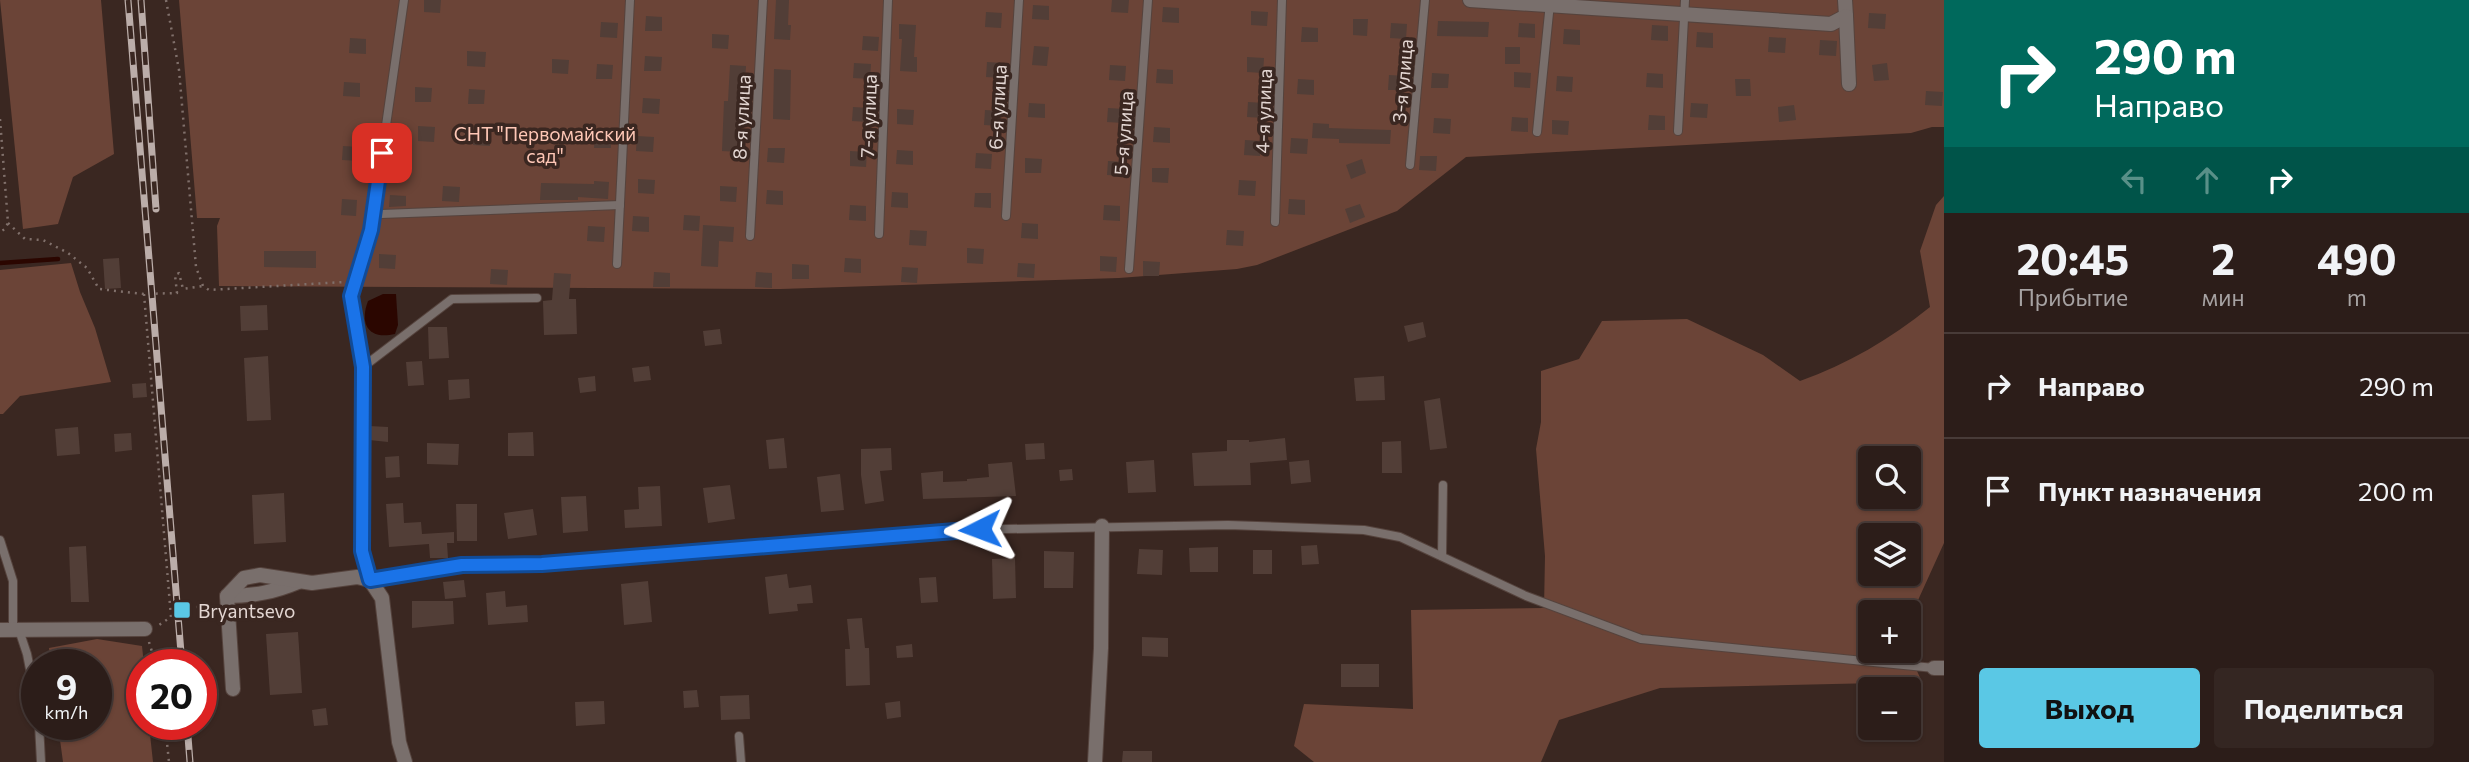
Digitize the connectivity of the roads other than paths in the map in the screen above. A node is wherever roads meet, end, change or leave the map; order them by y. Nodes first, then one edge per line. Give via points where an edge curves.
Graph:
1 (404, 0) edge
2 (630, 0) edge
3 (763, 0) edge
4 (888, 0) edge
5 (1019, 0) edge
6 (1148, 0) edge
7 (1282, 0) edge
8 (1425, 0) edge
9 (1470, 0) edge
10 (1845, 0) edge
11 (1550, 3) edge
12 (1685, 7) edge
13 (1846, 16) junction
14 (1849, 84) dead end
15 (1678, 131) dead end
16 (1537, 132) dead end
17 (1409, 165) dead end
18 (620, 205) junction
19 (382, 214) dead end
20 (1006, 216) dead end
21 (1275, 222) dead end
22 (879, 234) dead end
23 (750, 236) dead end
24 (617, 264) dead end
25 (1129, 269) dead end
26 (537, 298) dead end
27 (363, 367) junction
28 (1443, 485) dead end
29 (1102, 526) junction
30 (0, 540) edge
31 (1442, 556) junction
32 (370, 580) junction
33 (145, 629) road end
34 (11, 630) edge
35 (24, 649) edge
36 (1939, 668) edge
37 (233, 689) dead end
38 (740, 736) dead end
39 (40, 740) edge
40 (41, 762) edge
41 (405, 762) edge
42 (741, 762) edge
43 (1096, 762) edge

1 - 27 lane via 371,230 351,296
2 - 18 lane
3 - 23 lane, 8-я улица
4 - 22 lane, 7-я улица
5 - 20 lane, 6-я улица
6 - 25 lane, 5-я улица
7 - 21 lane, 4-я улица
8 - 17 lane, 3-я улица
9 - 11 street
10 - 13 street
11 - 12 street
11 - 16 lane
12 - 13 street via 1831,24
12 - 15 lane
13 - 14 street
18 - 19 lane
18 - 24 lane
26 - 27 lane via 452,299
27 - 32 lane via 362,551
28 - 31 lane
29 - 31 lane via 1364,530 1400,537
29 - 32 lane via 956,530 542,564 462,565
29 - 43 street
30 - 34 lane via 13,582
31 - 36 lane via 1527,596 1641,639
32 - 37 street via 357,577 312,583 260,575 244,578 227,596
32 - 41 street via 382,598
33 - 34 street
34 - 35 lane
38 - 42 lane
39 - 40 lane

